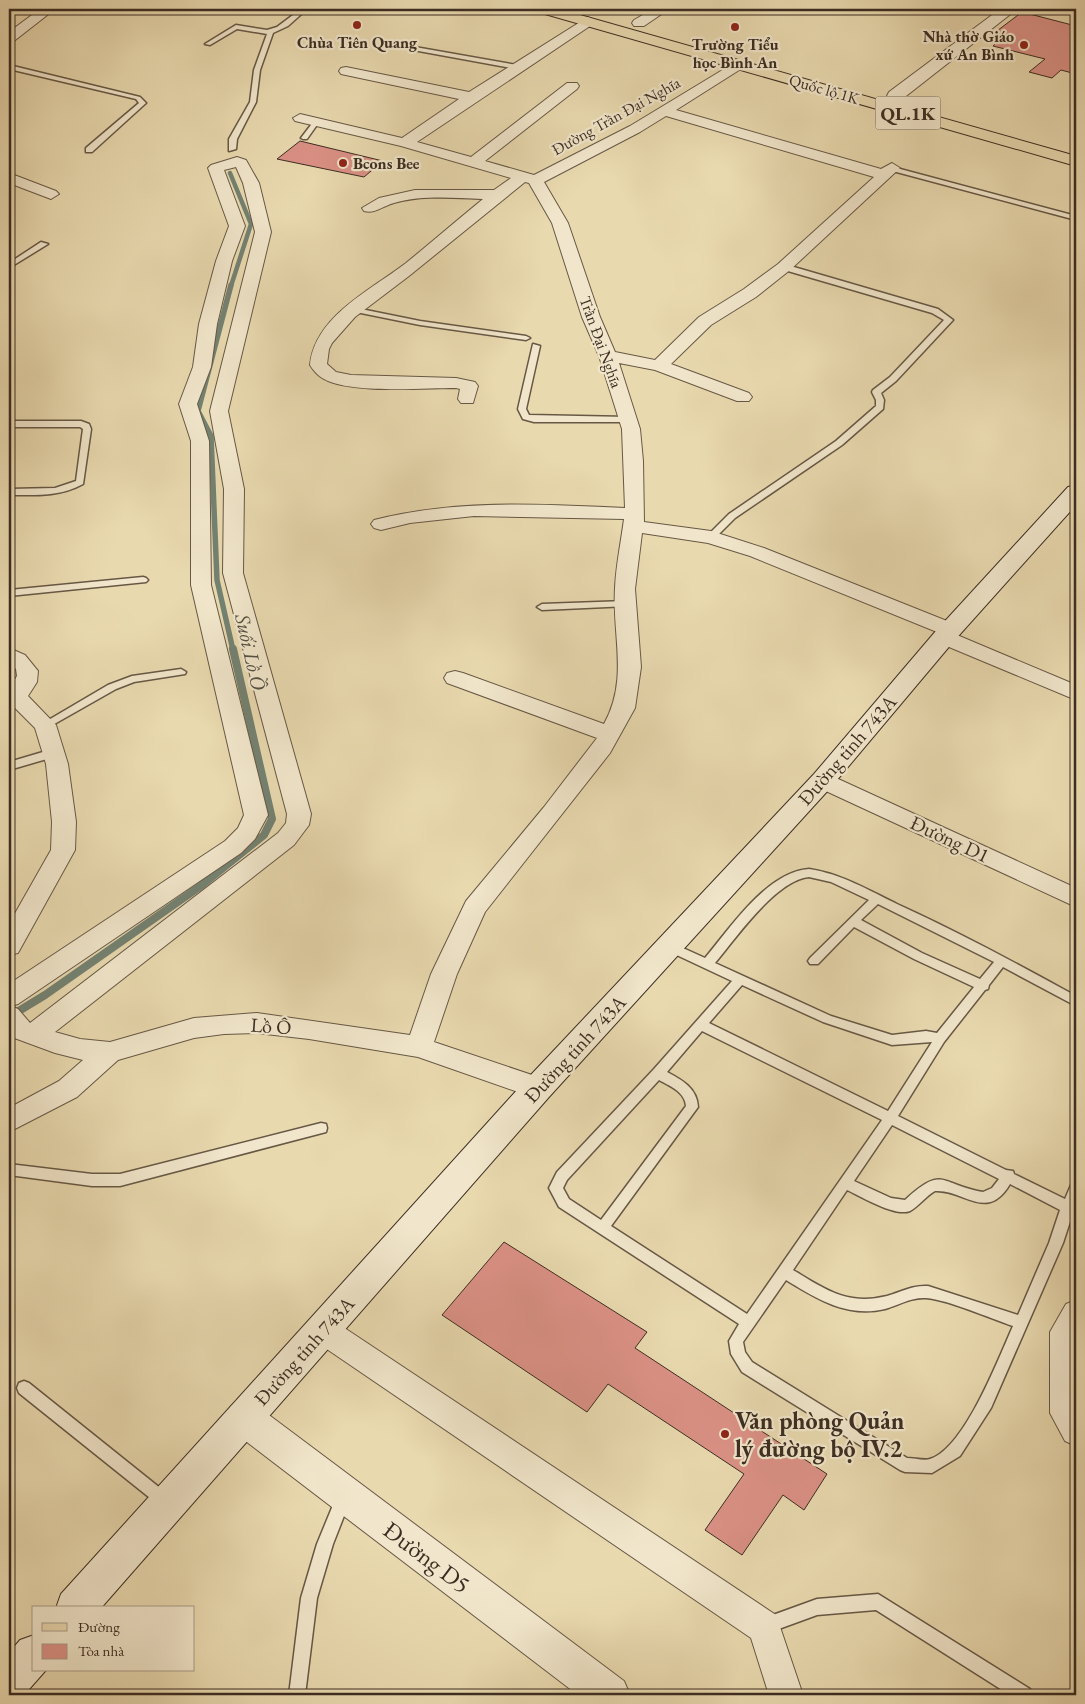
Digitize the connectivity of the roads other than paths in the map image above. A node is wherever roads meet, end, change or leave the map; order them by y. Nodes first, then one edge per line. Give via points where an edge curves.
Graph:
1 (48, 9) edge
2 (304, 9) edge
3 (543, 9) edge
4 (662, 9) edge
5 (1009, 9) edge
6 (588, 15) edge
7 (639, 23) junction
8 (270, 33) junction
9 (9, 38) edge
10 (208, 44) dead end
11 (415, 49) dead end
12 (739, 64) junction
13 (9, 66) edge
14 (517, 67) junction
15 (346, 71) dead end
16 (572, 86) dead end
17 (471, 97) junction
18 (889, 101) junction
19 (665, 112) junction
20 (300, 118) dead end
21 (316, 122) junction
22 (305, 138) dead end
23 (405, 143) junction
24 (1076, 148) edge
25 (232, 149) dead end
26 (90, 150) dead end
27 (474, 161) junction
28 (1076, 161) edge
29 (888, 172) junction
30 (9, 178) edge
31 (529, 178) junction
32 (51, 194) dead end
33 (497, 195) junction
34 (370, 208) dead end
35 (1076, 218) edge
36 (44, 244) dead end
37 (9, 266) edge
38 (784, 267) junction
39 (354, 309) junction
40 (223, 329) junction
41 (526, 338) dead end
42 (536, 346) dead end
43 (608, 356) junction
44 (659, 366) junction
45 (743, 397) dead end
46 (467, 399) dead end
47 (628, 420) junction
48 (9, 424) edge
49 (9, 492) edge
50 (1076, 492) edge
51 (634, 520) junction
52 (381, 524) dead end
53 (711, 536) junction
54 (143, 580) dead end
55 (9, 593) edge
56 (626, 604) junction
57 (542, 607) dead end
58 (947, 634) junction
59 (9, 654) edge
60 (181, 672) dead end
61 (455, 678) dead end
62 (1076, 693) edge
63 (12, 698) edge
64 (45, 726) junction
65 (609, 734) junction
66 (54, 753) junction
67 (9, 766) edge
68 (823, 780) junction
69 (1076, 898) edge
70 (877, 899) junction
71 (853, 921) junction
72 (9, 946) edge
73 (670, 947) junction
74 (1002, 960) junction
75 (814, 961) dead end
76 (708, 964) junction
77 (741, 978) junction
78 (984, 986) junction
79 (9, 997) edge
80 (1076, 1000) edge
81 (701, 1024) junction
82 (20, 1027) edge
83 (940, 1039) junction
84 (420, 1047) junction
85 (110, 1052) junction
86 (658, 1073) junction
87 (538, 1088) junction
88 (890, 1118) junction
89 (9, 1121) edge
90 (321, 1128) dead end
91 (9, 1170) edge
92 (1008, 1175) junction
93 (846, 1183) junction
94 (1076, 1189) edge
95 (1068, 1207) junction
96 (602, 1228) junction
97 (784, 1272) junction
98 (1076, 1313) edge
99 (1021, 1322) junction
100 (748, 1323) junction
101 (323, 1330) junction
102 (24, 1388) dead end
103 (244, 1418) junction
104 (1070, 1422) edge
105 (345, 1494) junction
106 (168, 1503) junction
107 (77, 1606) edge
108 (764, 1627) junction
109 (32, 1656) edge
110 (9, 1682) edge
111 (297, 1695) edge
112 (610, 1695) edge
113 (786, 1695) edge
114 (1024, 1695) edge

1 - 9 street
2 - 8 lane via 277,32
3 - 6 main road, Quốc lộ 1K / QL.1K
4 - 7 street
5 - 18 main road
6 - 7 main road, Quốc lộ 1K / QL.1K
6 - 12 main road, Quốc lộ 1K / QL.1K
6 - 14 street
7 - 18 main road, Quốc lộ 1K / QL.1K
8 - 10 lane via 236,27
8 - 25 lane via 256,70 253,102 233,139
11 - 14 lane
12 - 18 main road, Quốc lộ 1K / QL.1K
12 - 19 street, Đường Trần Đại Nghĩa
13 - 26 lane via 138,98 143,103
14 - 17 street
15 - 17 street
16 - 27 street
17 - 23 street
18 - 24 main road, Quốc lộ 1K / QL.1K
18 - 28 main road, Quốc lộ 1K / QL.1K
19 - 29 street
19 - 31 street, Đường Trần Đại Nghĩa via 598,149
20 - 21 street
21 - 22 lane
21 - 23 street
23 - 27 street
27 - 31 street
29 - 35 lane
29 - 38 street
30 - 32 street
31 - 33 street, Đường Trần Đại Nghĩa
31 - 43 street, Trần Đại Nghĩa via 560,223 591,317
33 - 34 street via 407,195
33 - 39 street, Đường Trần Đại Nghĩa
36 - 37 lane
38 - 44 street via 705,321
38 - 53 lane via 935,311 949,320 893,379 876,392 880,407 839,443 732,516
39 - 41 lane via 420,323
39 - 46 street, Đường Trần Đại Nghĩa via 335,326 317,355 321,371 333,377 393,384 456,381 468,386
40 - 40 street via 224,261 237,226 216,168 237,162 241,163 251,183 263,232
40 - 79 street via 202,367 188,404 200,441 200,585 256,815 247,833 233,848
40 - 82 street via 219,411 234,489 233,573 299,814 297,825 286,839
42 - 47 lane via 522,409 526,417
43 - 44 street
43 - 47 street, Trần Đại Nghĩa
44 - 45 street
47 - 51 street, Trần Đại Nghĩa via 634,461
48 - 49 lane via 81,424 88,429 80,482 62,490
50 - 58 main road, Đường tỉnh 743A
51 - 52 street via 457,512 425,514
51 - 53 street
51 - 56 street, Trần Đại Nghĩa
53 - 58 street via 796,566
54 - 55 lane
56 - 57 lane
56 - 65 street, Trần Đại Nghĩa via 630,667 624,708
58 - 62 street
58 - 68 main road, Đường tỉnh 743A
59 - 63 street via 20,659 29,675 26,684
60 - 64 lane via 132,679
61 - 65 street
63 - 64 street
64 - 66 street
65 - 84 street, Trần Đại Nghĩa via 552,813 475,907 444,974
66 - 67 lane
66 - 72 street via 64,822 63,850
68 - 69 street, Đường D1
68 - 73 main road, Đường tỉnh 743A
70 - 71 lane
70 - 74 lane
70 - 76 lane via 838,880 799,874 783,882
71 - 75 lane
71 - 78 lane
73 - 76 lane
73 - 87 main road, Đường tỉnh 743A
74 - 78 lane
74 - 80 lane
76 - 77 lane
77 - 81 lane
77 - 83 lane via 827,1019 892,1040 924,1035
78 - 83 lane
81 - 86 lane
81 - 88 lane
82 - 85 street, Lồ Ô via 80,1049
83 - 88 lane
84 - 85 street, Lồ Ô via 257,1023 194,1028
84 - 87 street, Lồ Ô
85 - 89 street via 68,1089
86 - 96 lane via 689,1093 693,1099 692,1107
86 - 96 lane via 562,1176 556,1188 564,1203
87 - 101 main road, Đường tỉnh 743A
88 - 92 lane
88 - 93 lane
90 - 91 lane via 120,1180 101,1182
92 - 93 lane via 997,1193 991,1196 970,1195 936,1184 925,1188 907,1206 889,1204
92 - 95 lane
93 - 97 lane
94 - 95 lane
95 - 99 lane
96 - 100 lane
97 - 99 lane via 834,1301 850,1306 885,1302 920,1290
97 - 100 lane
98 - 104 street via 1066,1332
99 - 100 lane via 986,1403 955,1452 932,1466 905,1465 747,1367 738,1354 736,1341
101 - 103 main road, Đường tỉnh 743A
101 - 108 street
102 - 106 lane
103 - 105 main road, Đường D5
103 - 106 main road, Đường tỉnh 743A
105 - 111 lane via 309,1598
105 - 112 main road, Đường D5
106 - 107 main road, Đường tỉnh 743A
108 - 113 street
108 - 114 lane via 817,1607 878,1602
109 - 110 main road

